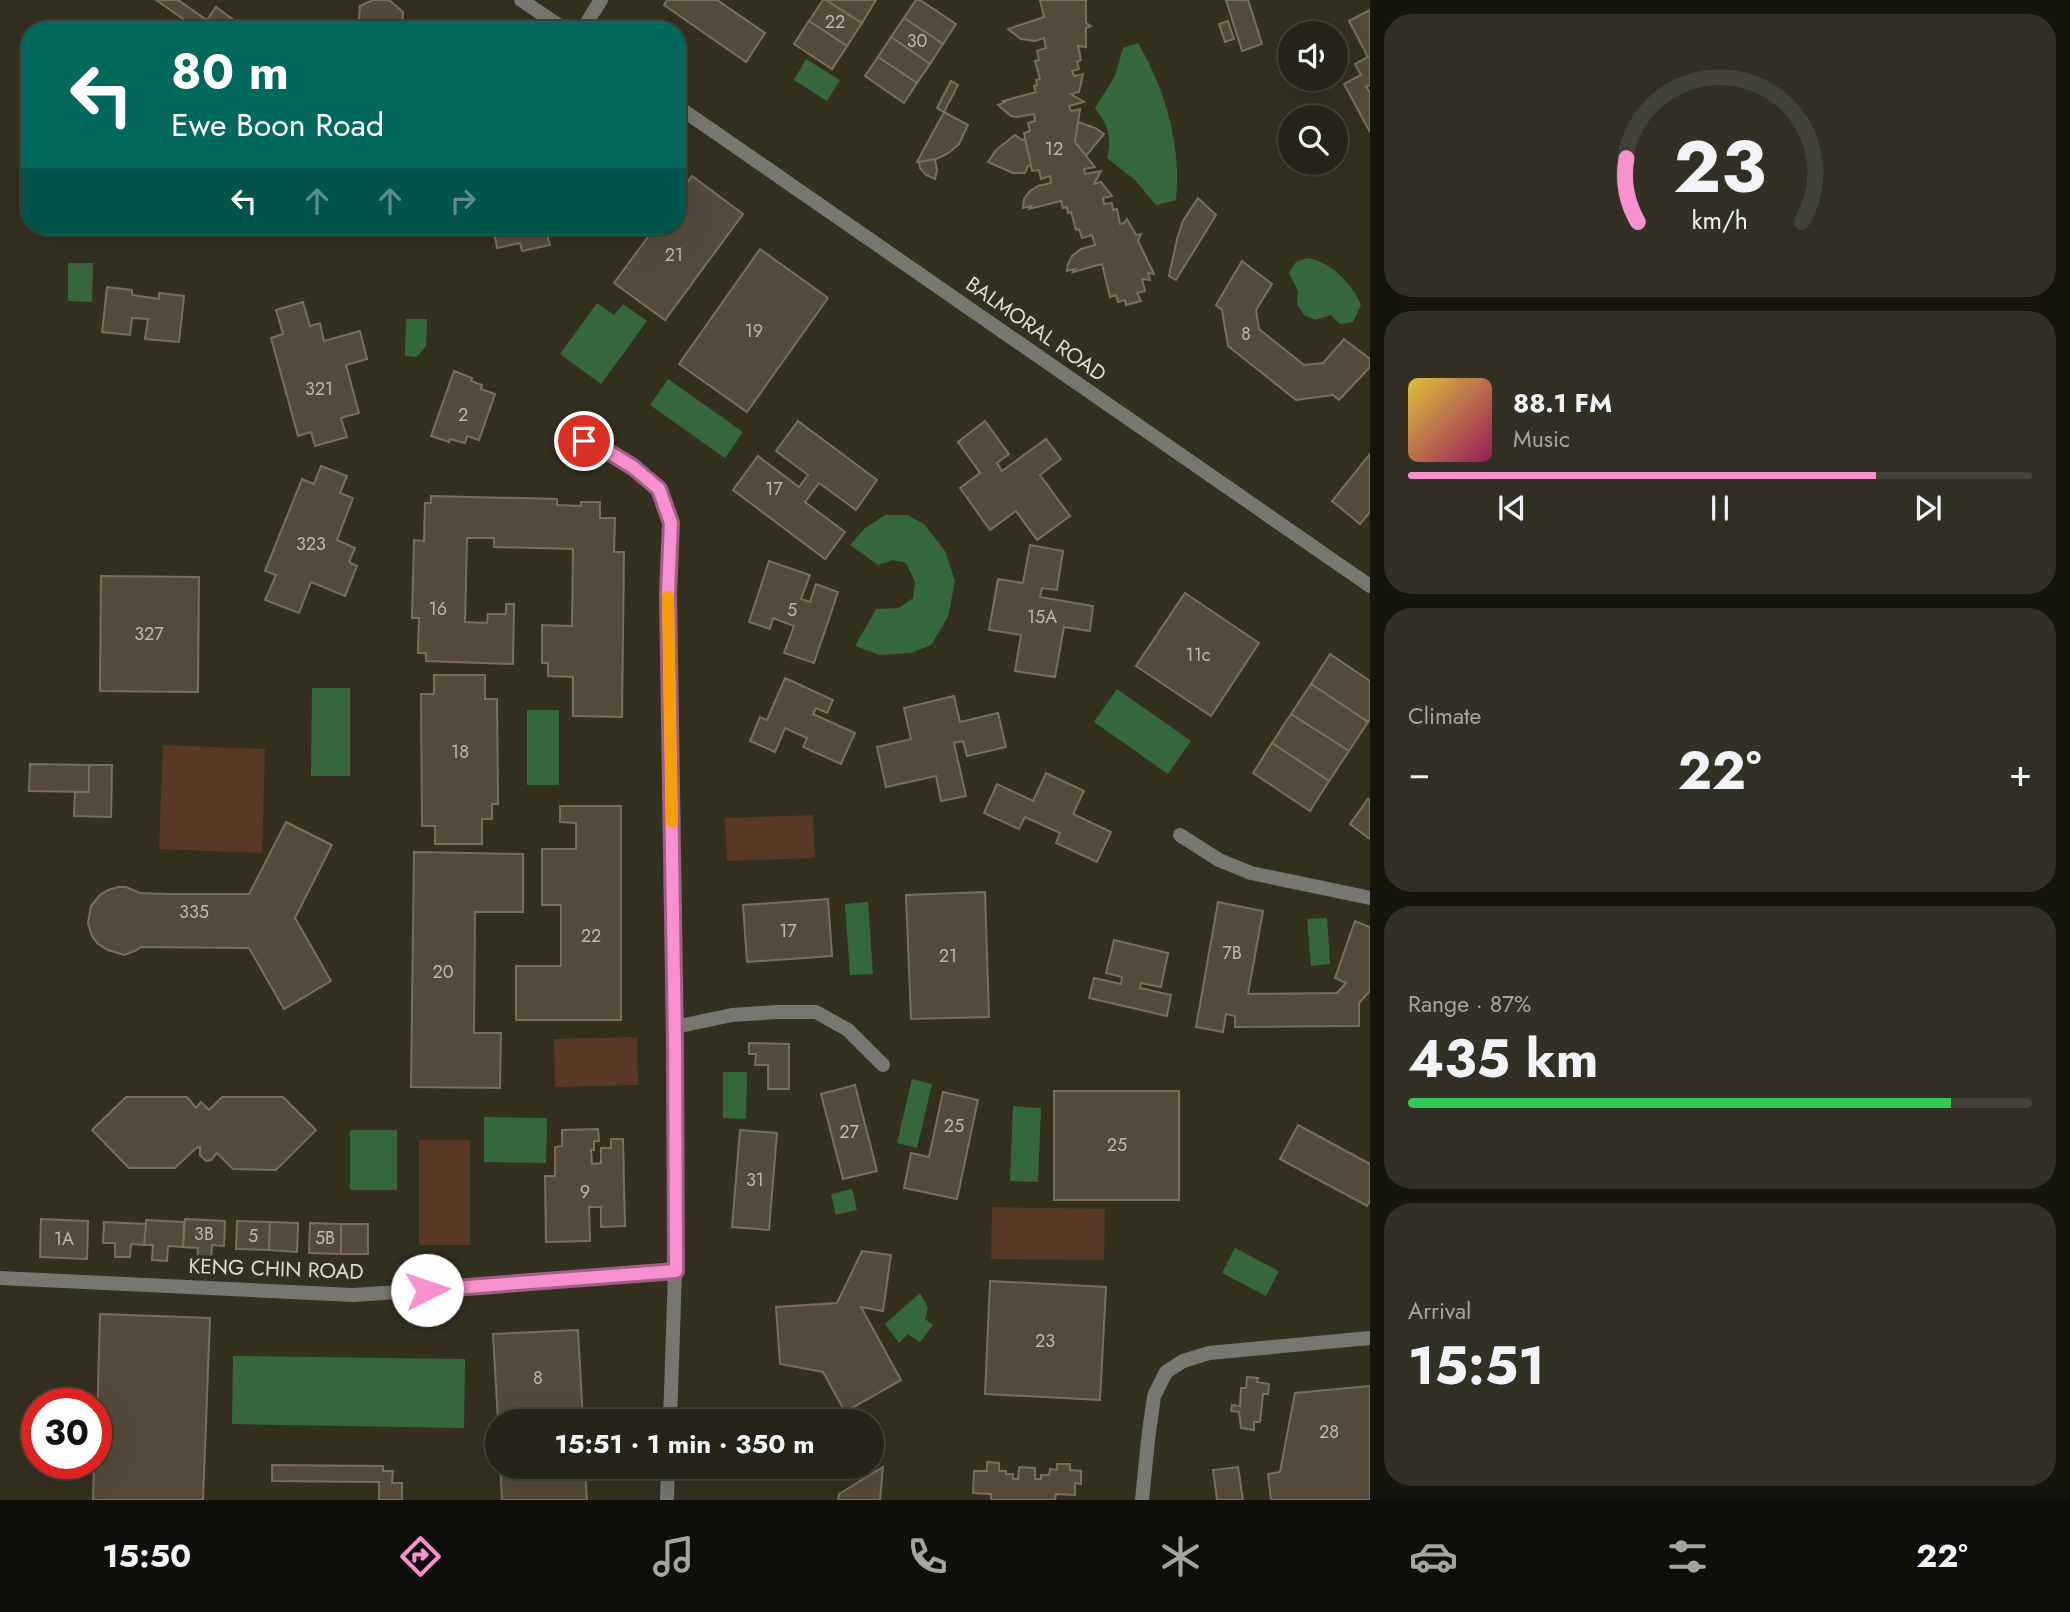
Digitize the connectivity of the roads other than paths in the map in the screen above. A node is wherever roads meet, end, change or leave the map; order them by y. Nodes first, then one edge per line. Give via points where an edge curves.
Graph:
1 (521, 0) edge
2 (601, 0) edge
3 (552, 21) edge
4 (588, 21) edge
5 (686, 112) edge
6 (584, 441) dead end
7 (1370, 586) edge
8 (1180, 835) dead end
9 (1370, 898) edge
10 (675, 1027) junction
11 (883, 1065) dead end
12 (676, 1271) junction
13 (0, 1278) edge
14 (1370, 1338) edge
15 (670, 1409) edge
16 (668, 1479) edge
17 (667, 1500) edge
18 (1142, 1500) edge

1 - 3 street
2 - 4 street
5 - 7 street, BALMORAL ROAD
6 - 10 street via 633,467 659,489 671,523 668,593
8 - 9 street via 1219,860 1251,873
10 - 11 street via 733,1015 816,1012 848,1030
10 - 12 street
12 - 13 street, KENG CHIN ROAD via 353,1295
12 - 15 street
14 - 18 street via 1209,1353 1167,1372 1154,1396
16 - 17 street

